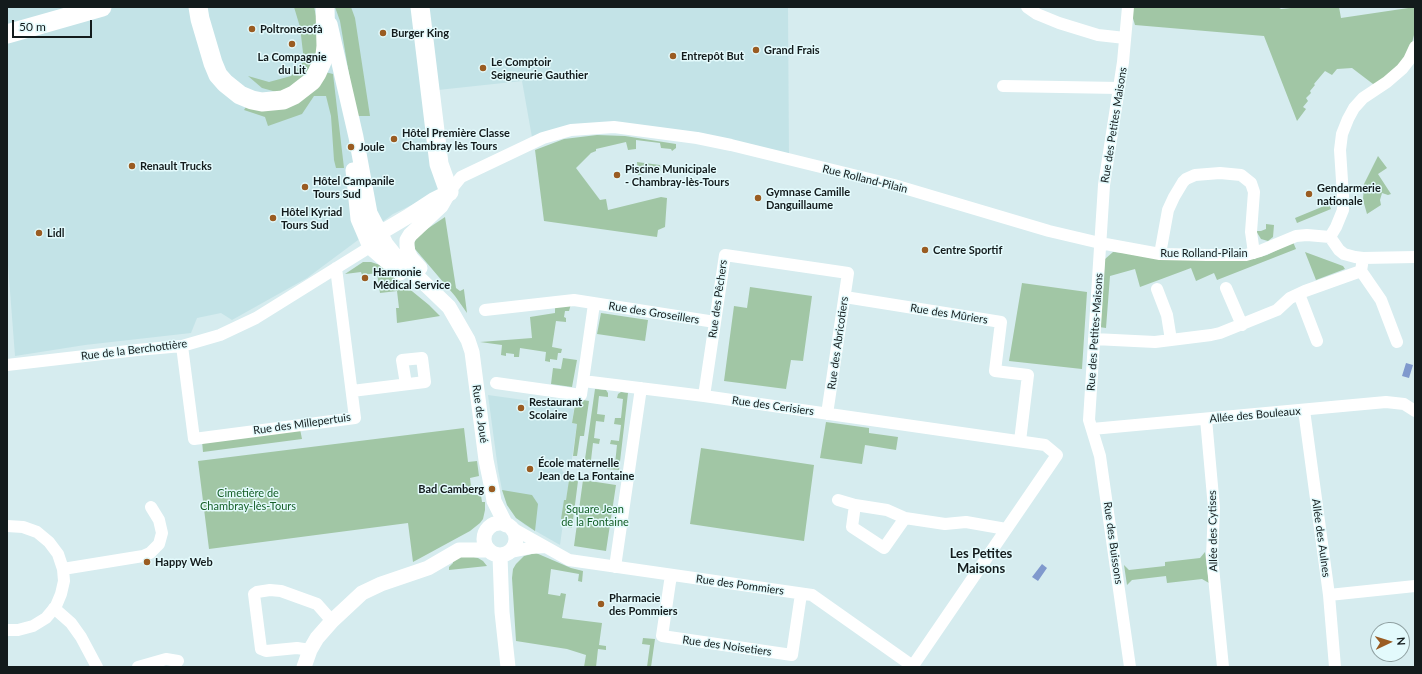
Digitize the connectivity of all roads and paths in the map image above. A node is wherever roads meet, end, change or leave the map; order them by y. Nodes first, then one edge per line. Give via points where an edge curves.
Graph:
1 (57, 7) edge
2 (102, 7) edge
3 (198, 7) edge
4 (325, 7) edge
5 (420, 7) edge
6 (427, 7) edge
7 (1027, 7) edge
8 (1128, 7) edge
9 (7, 22) edge
10 (7, 34) edge
11 (1125, 38) junction
12 (1415, 46) edge
13 (343, 79) junction
14 (1003, 86) dead end
15 (1119, 88) junction
16 (449, 192) junction
17 (420, 225) junction
18 (1330, 237) junction
19 (383, 238) junction
20 (1100, 243) junction
21 (364, 250) junction
22 (1254, 253) junction
23 (1160, 254) junction
24 (1359, 257) junction
25 (1415, 257) edge
26 (336, 268) junction
27 (1361, 271) junction
28 (848, 273) joint
29 (1226, 288) dead end
30 (432, 289) junction
31 (1157, 289) dead end
32 (1299, 294) junction
33 (845, 297) junction
34 (594, 304) junction
35 (485, 310) dead end
36 (715, 322) junction
37 (1242, 324) junction
38 (462, 329) junction
39 (1094, 339) junction
40 (1171, 340) junction
41 (1317, 341) dead end
42 (1397, 342) dead end
43 (182, 346) junction
44 (7, 365) edge
45 (583, 381) junction
46 (496, 383) dead end
47 (406, 384) dead end
48 (641, 388) junction
49 (352, 391) junction
50 (704, 396) junction
51 (1304, 410) junction
52 (1415, 411) edge
53 (827, 414) junction
54 (1206, 419) junction
55 (1091, 424) junction
56 (1020, 441) junction
57 (838, 500) dead end
58 (494, 501) junction
59 (855, 506) junction
60 (151, 507) dead end
61 (904, 518) junction
62 (7, 526) edge
63 (509, 527) junction
64 (489, 528) junction
65 (1006, 529) junction
66 (547, 547) junction
67 (500, 553) junction
68 (615, 567) junction
69 (63, 569) junction
70 (671, 575) junction
71 (1415, 586) edge
72 (801, 594) junction
73 (1329, 595) junction
74 (54, 608) junction
75 (332, 620) junction
76 (7, 630) edge
77 (310, 650) junction
78 (178, 661) dead end
79 (97, 667) edge
80 (138, 667) edge
81 (304, 667) edge
82 (508, 667) edge
83 (913, 667) edge
84 (1130, 667) edge
85 (1224, 667) edge
86 (1335, 667) edge

1 - 9 main road
2 - 10 main road
3 - 4 main road via 218,75 240,95 262,102 283,100 294,95 318,73 326,46
4 - 13 street
5 - 16 main road via 439,164
6 - 16 main road via 448,164
7 - 11 street via 1059,23 1098,35
8 - 11 street, Rue des Petites Maisons
11 - 15 street, Rue des Petites Maisons
12 - 18 street via 1402,69 1363,98 1348,119 1342,134 1340,150 1343,210
13 - 19 street, Rue de Joué via 370,213
13 - 21 street via 358,219
14 - 15 street
15 - 20 street, Rue des Petites Maisons via 1104,186
16 - 17 street via 441,206
16 - 19 street via 406,218
16 - 20 street, Rue Rolland-Pilain via 461,177 543,138 571,130 614,127 696,138 731,146 894,185 1025,224
17 - 19 street
17 - 30 street via 410,235 406,246
18 - 22 street, Rue Rolland-Pilain via 1292,237
18 - 24 street via 1344,254
19 - 21 street
19 - 30 street, Rue de Joué via 394,254
20 - 23 street, Rue Rolland-Pilain
20 - 39 street, Rue des Petites-Maisons
21 - 26 street, Rue de la Berchottière
21 - 38 street, Rue de Joué via 443,310
22 - 23 street, Rue Rolland-Pilain
22 - 23 street via 1251,232 1254,192 1252,183 1241,175 1220,173 1195,175 1183,182 1168,210
24 - 25 street
24 - 27 street
26 - 43 street, Rue de la Berchottière via 256,318 220,335
26 - 49 street, Rue des Millepertuis
27 - 32 street
27 - 42 street via 1380,300
28 - 33 street, Rue des Abricotiers
28 - 36 street, Rue des Pêchers via 724,255
29 - 37 street
30 - 38 street, Rue de Joué via 449,307
31 - 40 street via 1167,315
32 - 37 street via 1277,310
32 - 41 street
33 - 53 street, Rue des Abricotiers
33 - 56 street, Rue des Mûriers via 1001,322 995,370 1028,375
34 - 35 street, Rue des Groseillers via 574,300
34 - 36 street, Rue des Groseillers
34 - 45 street, Rue des Groseillers
36 - 50 street, Rue des Pêchers
37 - 40 street via 1211,335
38 - 58 street, Rue de Joué via 472,352
39 - 40 street via 1149,342
39 - 55 street, Rue des Petites-Maisons
43 - 44 street, Rue de la Berchottière
43 - 49 street, Rue des Millepertuis via 194,439 355,418
45 - 46 street via 581,395
45 - 48 street, Rue des Cerisiers
47 - 49 street
48 - 50 street, Rue des Cerisiers
48 - 68 street
50 - 53 street, Rue des Cerisiers
51 - 52 street, Allée des Bouleaux via 1386,402 1404,404
51 - 54 street, Allée des Bouleaux
51 - 73 street, Allée des Aulnes
53 - 56 street, Rue des Cerisiers
54 - 55 street, Allée des Bouleaux
54 - 85 street, Allée des Cytises via 1214,508 1212,557
55 - 84 street, Rue des Buissons via 1100,456
56 - 65 street, Rue des Cerisiers via 1045,445 1057,455
57 - 59 street
58 - 63 street, Rue de Joué
58 - 64 street, Rue de Joué
59 - 61 street via 887,510
59 - 61 street via 852,527 884,548
60 - 69 street via 159,520 162,533 159,544 150,553
61 - 65 street via 945,524 966,522
62 - 69 street via 23,527 37,532 58,554
63 - 64 street via 497,524
63 - 66 street, Rue des Pommiers
63 - 67 street via 516,538 514,548
64 - 67 street via 484,537 485,544
65 - 83 street
66 - 67 street
66 - 68 street, Rue des Pommiers via 569,560
67 - 75 street via 459,550 428,568 374,586 354,599
67 - 82 street via 502,612
68 - 70 street, Rue des Pommiers
69 - 74 street via 61,594
70 - 72 street, Rue des Pommiers
70 - 72 street, Rue des Noisetiers via 662,636 692,641 792,655
71 - 73 street
72 - 83 street, Rue des Pommiers via 812,595
73 - 86 street, Allée des Aulnes
74 - 76 street via 46,618 33,626
74 - 79 street via 71,623
75 - 77 street
75 - 77 street via 317,604 281,591 270,590 254,594 261,649
77 - 81 street
78 - 80 street via 166,659

